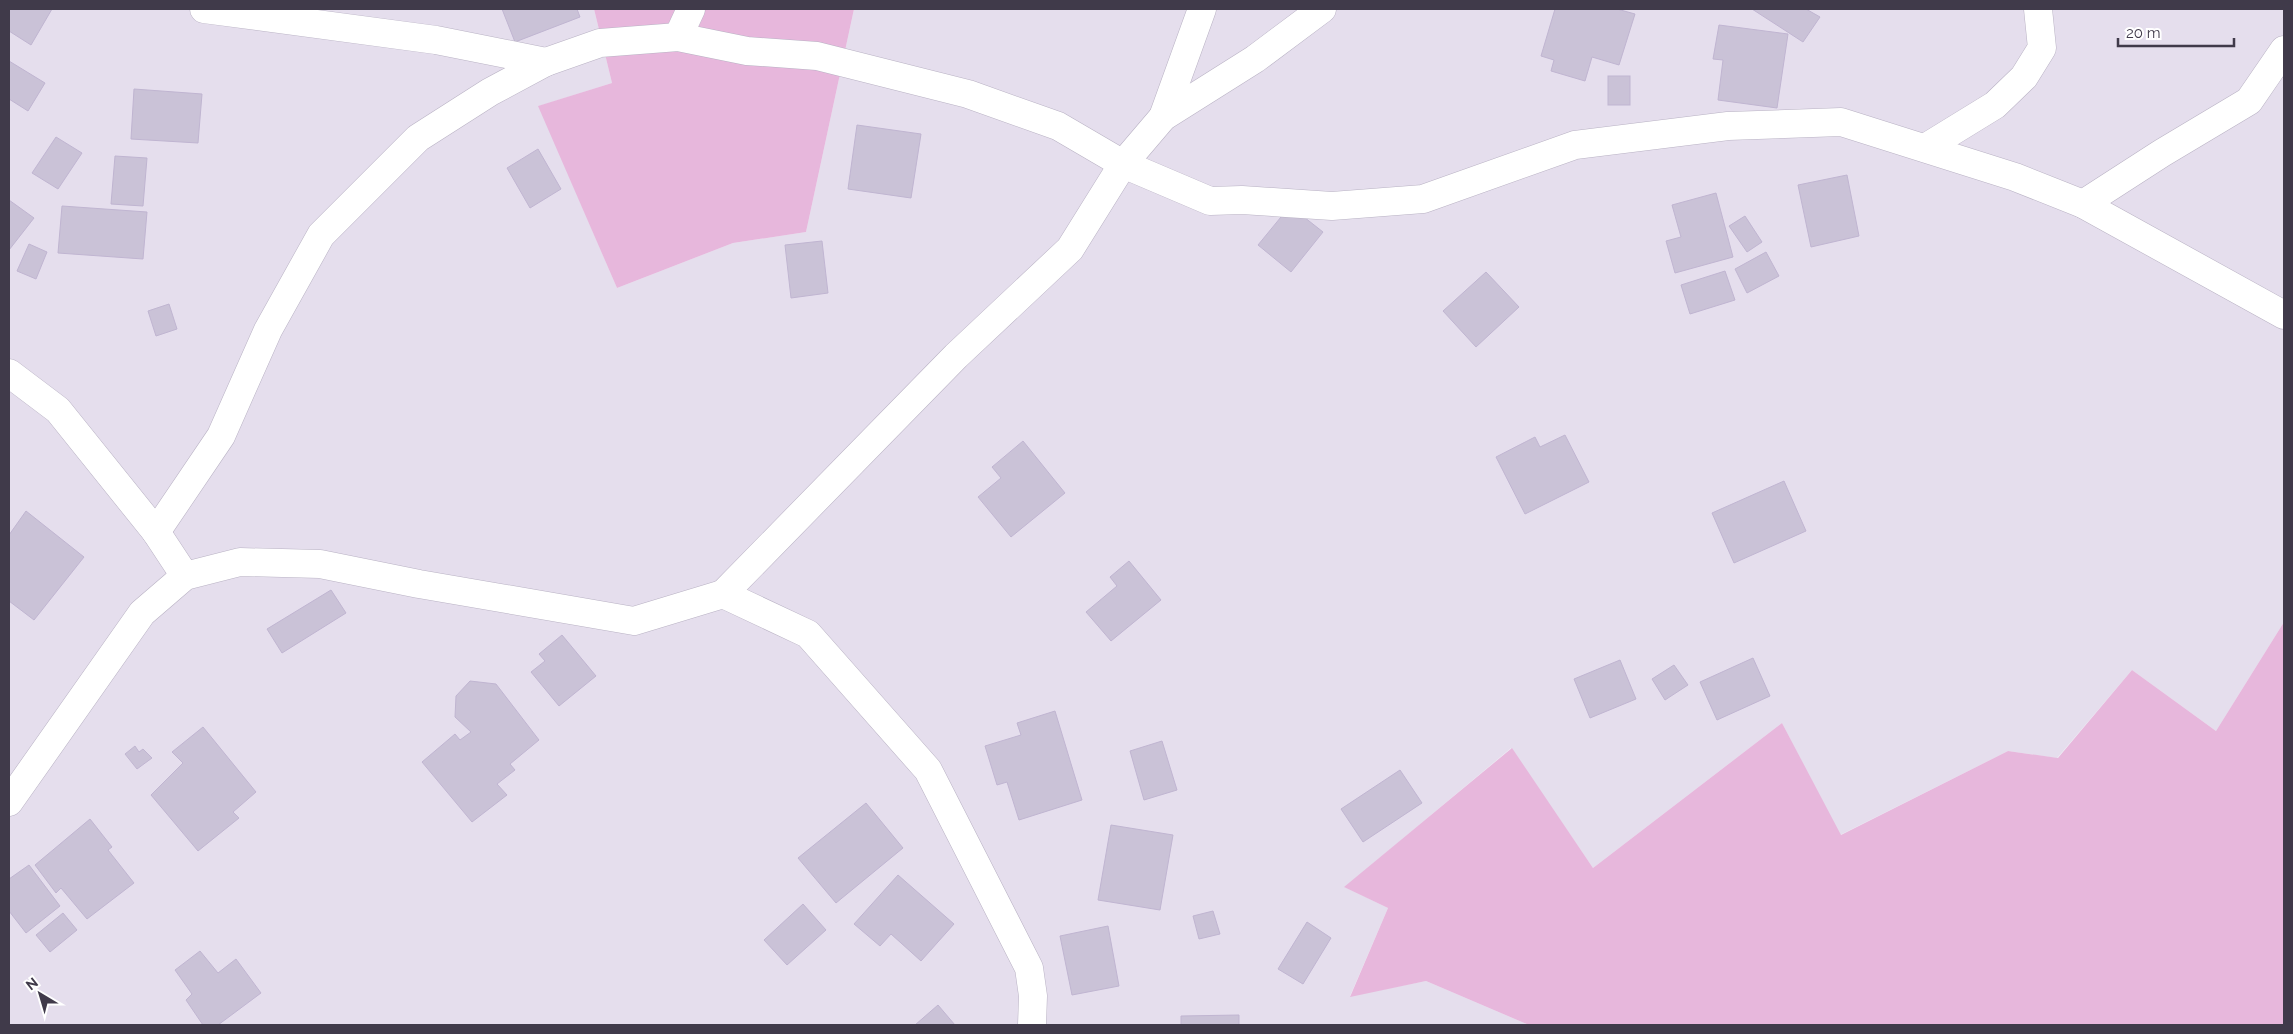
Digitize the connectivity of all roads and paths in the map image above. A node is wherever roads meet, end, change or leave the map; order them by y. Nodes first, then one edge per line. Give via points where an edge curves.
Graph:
1 (204, 9) edge
2 (691, 9) edge
3 (1202, 9) edge
4 (1322, 9) edge
5 (2038, 9) edge
6 (678, 37) junction
7 (2284, 50) edge
8 (546, 62) junction
9 (1163, 117) junction
10 (1925, 148) junction
11 (1122, 164) junction
12 (2083, 204) junction
13 (2284, 315) edge
14 (9, 373) edge
15 (156, 532) junction
16 (186, 576) junction
17 (723, 594) junction
18 (9, 802) edge
19 (1032, 1025) edge

1 - 8 street via 436,40
2 - 6 street
3 - 9 street
4 - 9 street via 1255,58
5 - 10 street via 2042,48 2024,76 1995,105
6 - 8 street via 600,43
6 - 11 street via 747,51 818,56 968,94 1058,126
7 - 12 street via 2249,101
8 - 15 street via 490,92 418,138 321,235 268,330 221,436
9 - 11 street
10 - 11 street via 1841,122 1728,126 1575,145 1423,199 1332,206 1210,201
10 - 12 street via 2015,177
11 - 17 street via 1070,249 956,356
12 - 13 street
14 - 15 street via 58,410
15 - 16 street
16 - 17 street via 240,562 320,564 634,621
16 - 18 street via 142,613
17 - 19 street via 808,634 928,770 1029,968 1034,996

